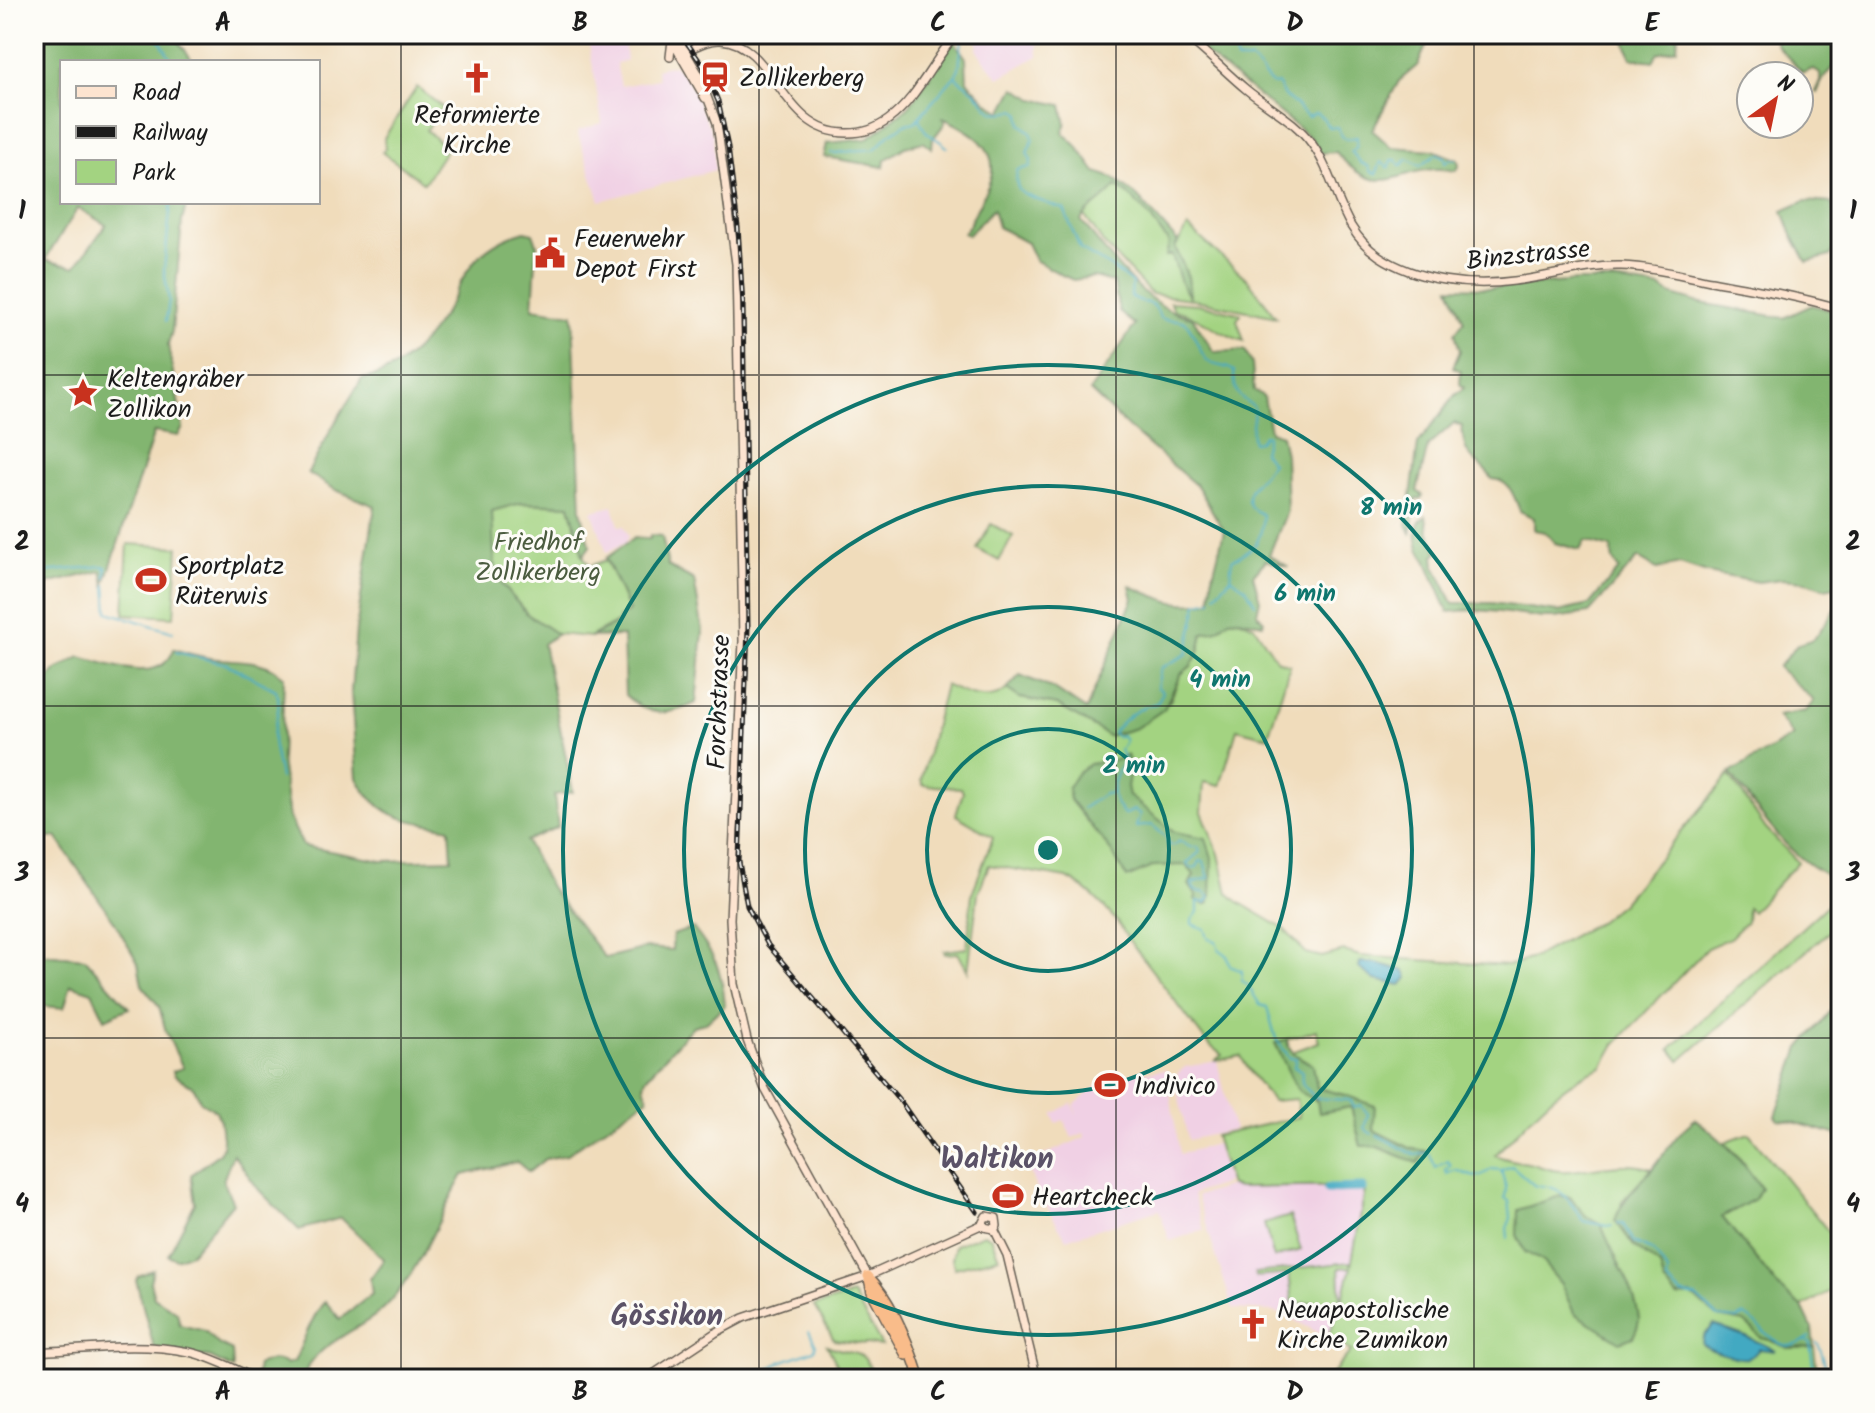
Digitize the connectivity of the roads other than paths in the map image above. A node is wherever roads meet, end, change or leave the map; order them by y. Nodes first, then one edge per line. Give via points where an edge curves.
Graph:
1 (956, 34) edge
2 (1183, 34) edge
3 (672, 35) edge
4 (683, 52) junction
5 (670, 57) dead end
6 (1841, 309) edge
7 (983, 1224) junction
8 (994, 1229) junction
9 (868, 1276) junction
10 (34, 1352) edge
11 (258, 1379) edge
12 (646, 1379) edge
13 (918, 1379) edge
14 (1037, 1379) edge

1 - 4 main road via 897,113 861,133 828,131 804,118 756,59 737,44 715,40
2 - 6 main road, Binzstrasse via 1303,133 1319,155 1355,234 1397,266 1478,283 1577,268 1643,268
3 - 4 main road, Forchstrasse
3 - 5 main road
4 - 9 main road, Forchstrasse via 717,123 737,303 743,641 731,908 734,984 764,1087
7 - 8 main road
7 - 8 main road via 993,1216 998,1223
7 - 9 main road
8 - 14 main road via 1007,1255
9 - 12 main road via 743,1318
9 - 13 highway, Forchstrasse
10 - 11 main road via 172,1349 211,1358

